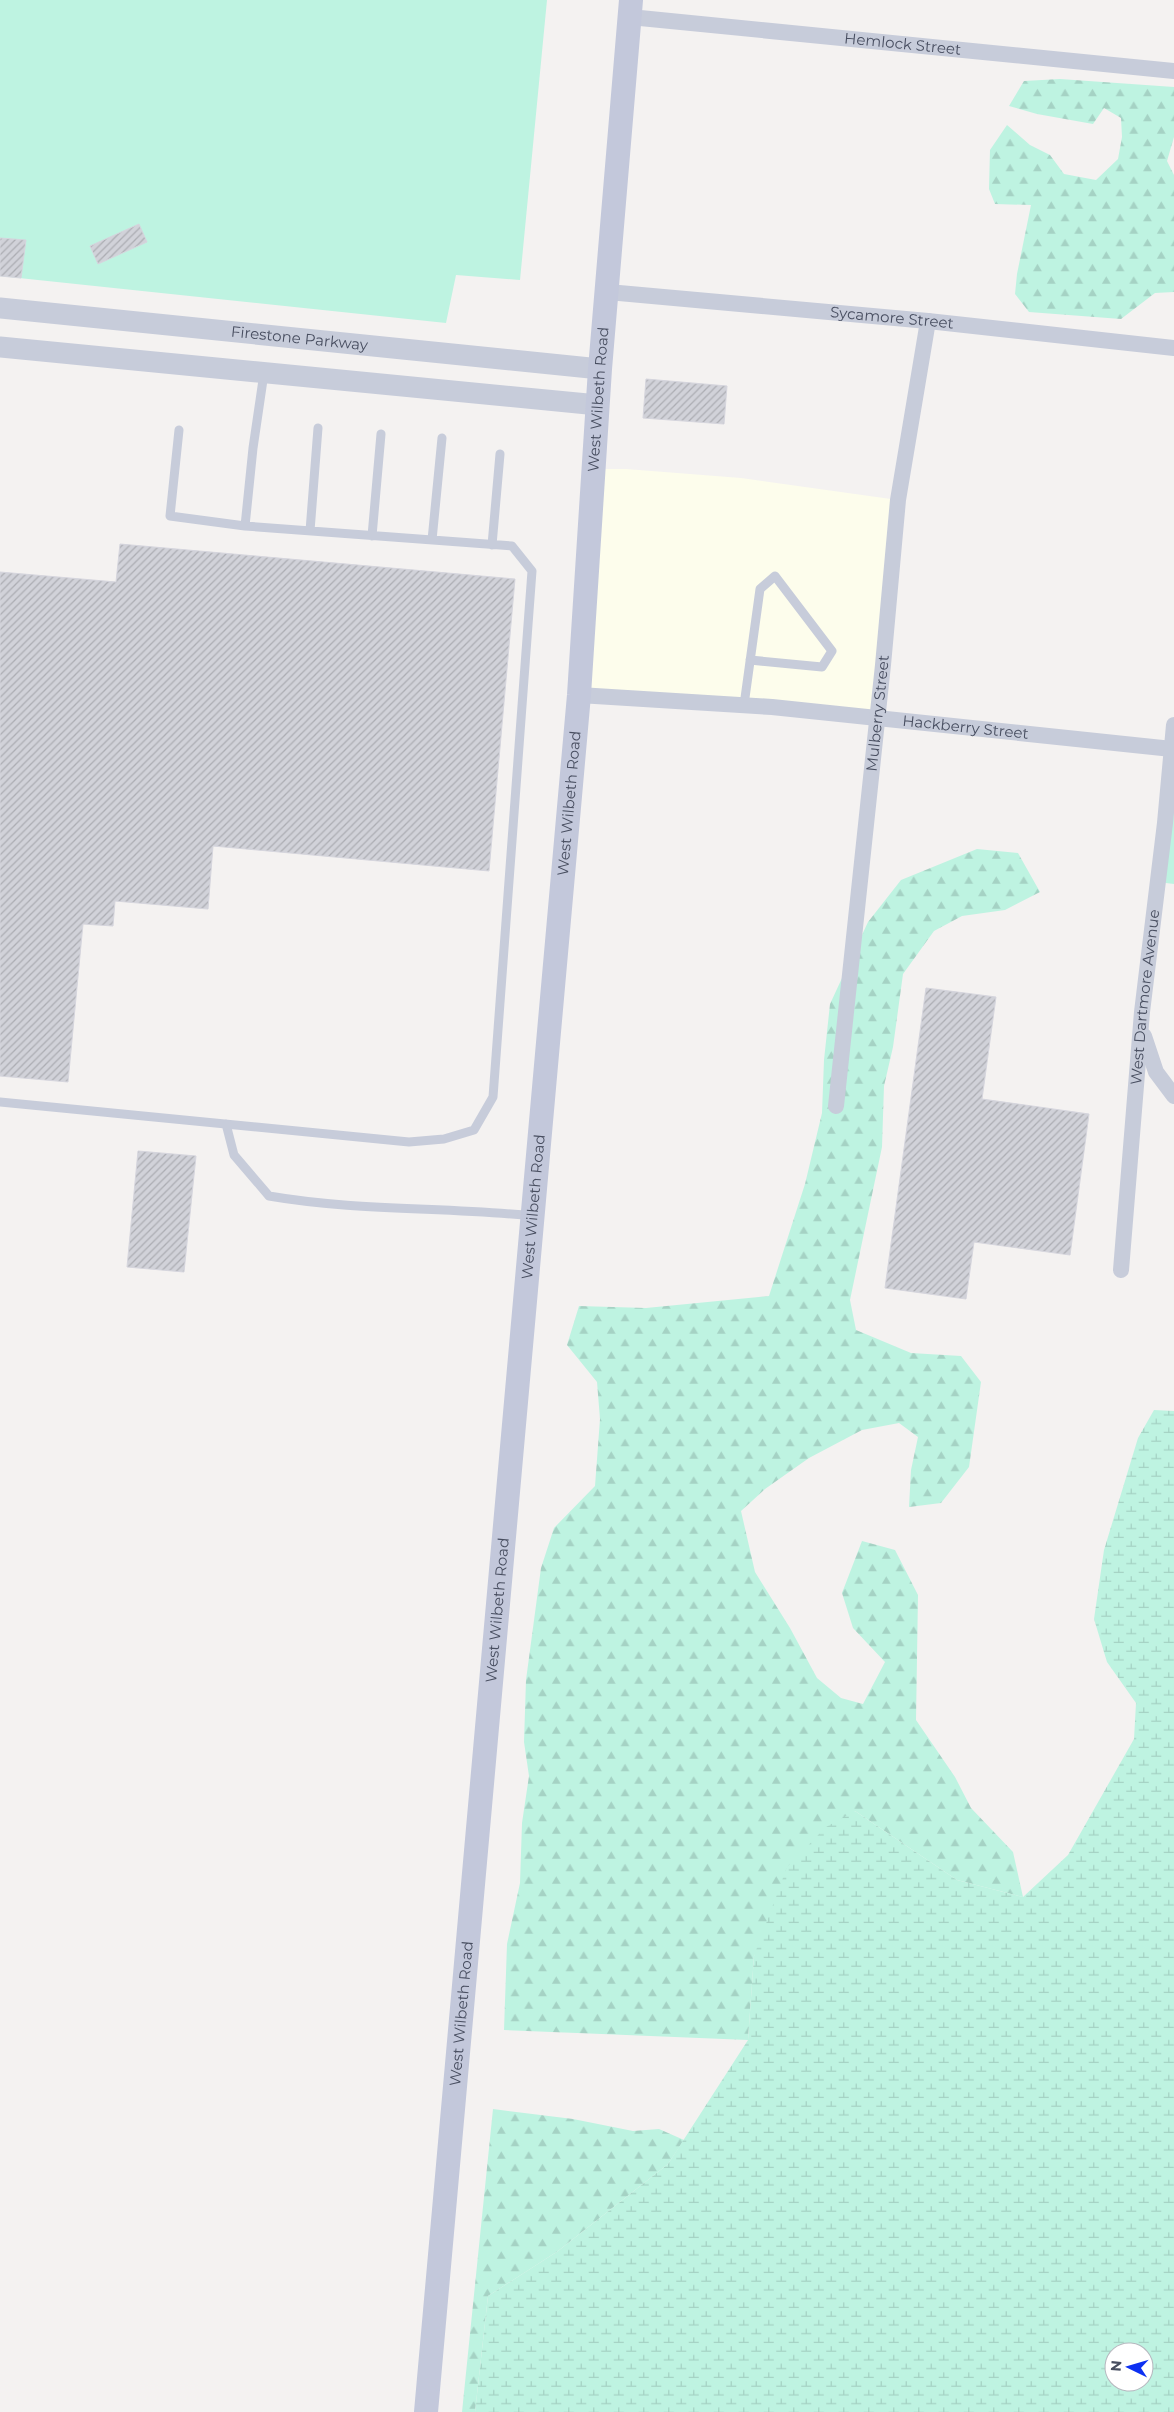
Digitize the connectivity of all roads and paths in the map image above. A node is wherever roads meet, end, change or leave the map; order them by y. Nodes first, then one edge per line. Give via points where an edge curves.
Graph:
1 (630, 8) edge
2 (1174, 71) edge
3 (608, 292) junction
4 (0, 308) edge
5 (928, 321) junction
6 (0, 347) edge
7 (1174, 348) edge
8 (600, 369) junction
9 (264, 373) junction
10 (598, 405) junction
11 (318, 428) dead end
12 (179, 430) dead end
13 (381, 434) dead end
14 (442, 438) dead end
15 (500, 454) dead end
16 (245, 526) junction
17 (310, 531) junction
18 (372, 536) junction
19 (432, 540) junction
20 (492, 545) junction
21 (750, 660) junction
22 (579, 695) junction
23 (744, 705) junction
24 (878, 718) junction
25 (1174, 725) edge
26 (1172, 750) junction
27 (1142, 1012) junction
28 (1174, 1096) edge
29 (0, 1102) edge
30 (836, 1106) dead end
31 (226, 1124) junction
32 (533, 1216) junction
33 (1120, 1270) dead end
34 (426, 2412) edge

1 - 2 street, Hemlock Street
1 - 3 main road, West Wilbeth Road
3 - 5 street, Sycamore Street
3 - 8 main road, West Wilbeth Road
4 - 8 street, Firestone Parkway
5 - 7 street, Sycamore Street
5 - 24 street, Mulberry Street via 898,500
6 - 9 street
8 - 10 main road, West Wilbeth Road
9 - 10 street
9 - 16 lane
10 - 22 main road, West Wilbeth Road
11 - 17 lane
12 - 16 lane via 170,516
13 - 18 lane
14 - 19 lane
15 - 20 lane
16 - 17 lane
17 - 18 lane
18 - 19 lane
19 - 20 lane
20 - 31 lane via 512,546 532,570 493,1096 474,1130 444,1139 409,1142
21 - 21 lane via 760,589 775,576 832,651 822,667
21 - 23 lane
22 - 23 street, Hackberry Street
22 - 32 main road, West Wilbeth Road
23 - 24 street, Hackberry Street
24 - 26 street, Hackberry Street
24 - 30 street, Mulberry Street
25 - 26 street, West Dartmore Avenue
26 - 27 street, West Dartmore Avenue
27 - 28 street via 1150,1059
27 - 33 street, West Dartmore Avenue
29 - 31 lane
31 - 32 lane via 234,1154 269,1196 313,1204
32 - 34 main road, West Wilbeth Road

